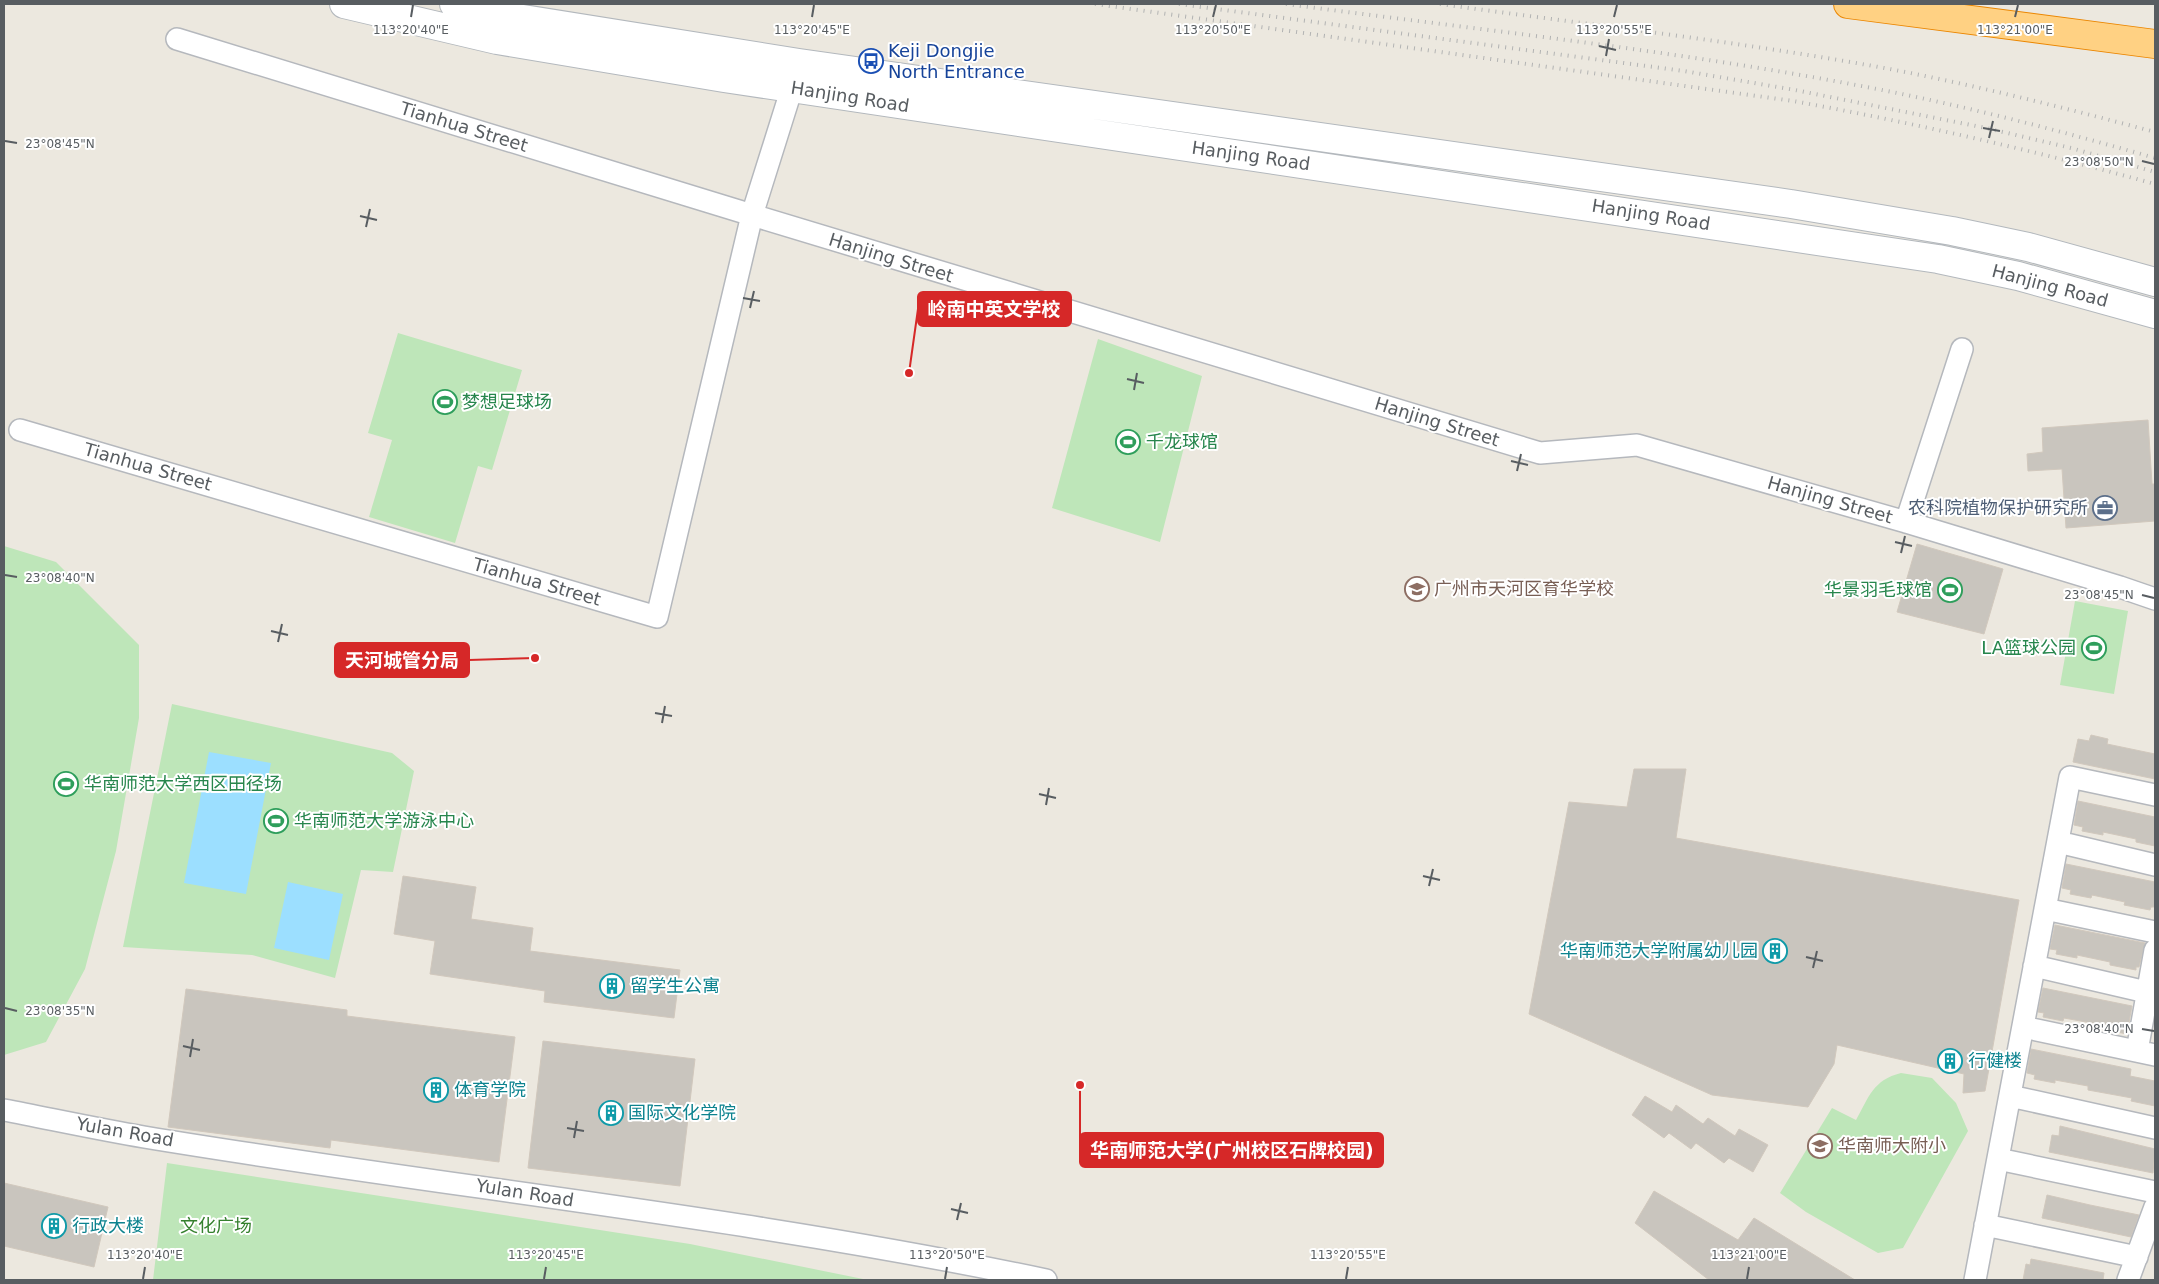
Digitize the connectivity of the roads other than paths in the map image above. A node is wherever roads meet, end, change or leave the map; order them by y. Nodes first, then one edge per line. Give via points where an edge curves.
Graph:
1 (344, 4) edge
2 (454, 4) edge
3 (1848, 4) edge
4 (177, 39) dead end
5 (2155, 44) edge
6 (796, 75) junction
7 (752, 215) junction
8 (2155, 282) edge
9 (2155, 314) edge
10 (1962, 349) dead end
11 (20, 430) dead end
12 (1906, 522) junction
13 (2155, 600) edge
14 (2155, 795) edge
15 (2058, 842) junction
16 (2155, 865) edge
17 (2045, 909) junction
18 (2155, 932) edge
19 (2155, 950) edge
20 (2034, 966) junction
21 (2151, 993) edge
22 (2023, 1027) junction
23 (2146, 1053) edge
24 (2010, 1096) junction
25 (4, 1110) edge
26 (2155, 1128) edge
27 (1998, 1160) junction
28 (2155, 1192) edge
29 (2155, 1207) edge
30 (1986, 1225) junction
31 (2136, 1257) junction
32 (1046, 1280) edge
33 (1975, 1280) edge
34 (2128, 1280) edge

1 - 6 street, Hanjing Road via 497,40
2 - 6 street, Hanjing Road
3 - 5 highway
4 - 7 street, Tianhua Street
6 - 7 street, Tianhua Street
6 - 8 street, Hanjing Road via 1560,170 1847,213 2028,247
6 - 9 street, Hanjing Road via 870,101 1503,192 1938,259 2018,276
7 - 11 street, Tianhua Street via 657,617
7 - 12 street, Hanjing Street via 1540,453 1637,446
10 - 12 street
12 - 13 street, Hanjing Street
14 - 15 street via 2070,777
15 - 16 street
15 - 17 street
17 - 18 street
17 - 20 street
19 - 21 street
20 - 21 street
20 - 22 street
21 - 23 street
22 - 23 street
22 - 24 street
24 - 26 street
24 - 27 street
25 - 32 street, Yulan Road via 144,1137 521,1194 698,1217
27 - 28 street
27 - 30 street
29 - 31 street
30 - 31 street
30 - 33 street
31 - 34 street

